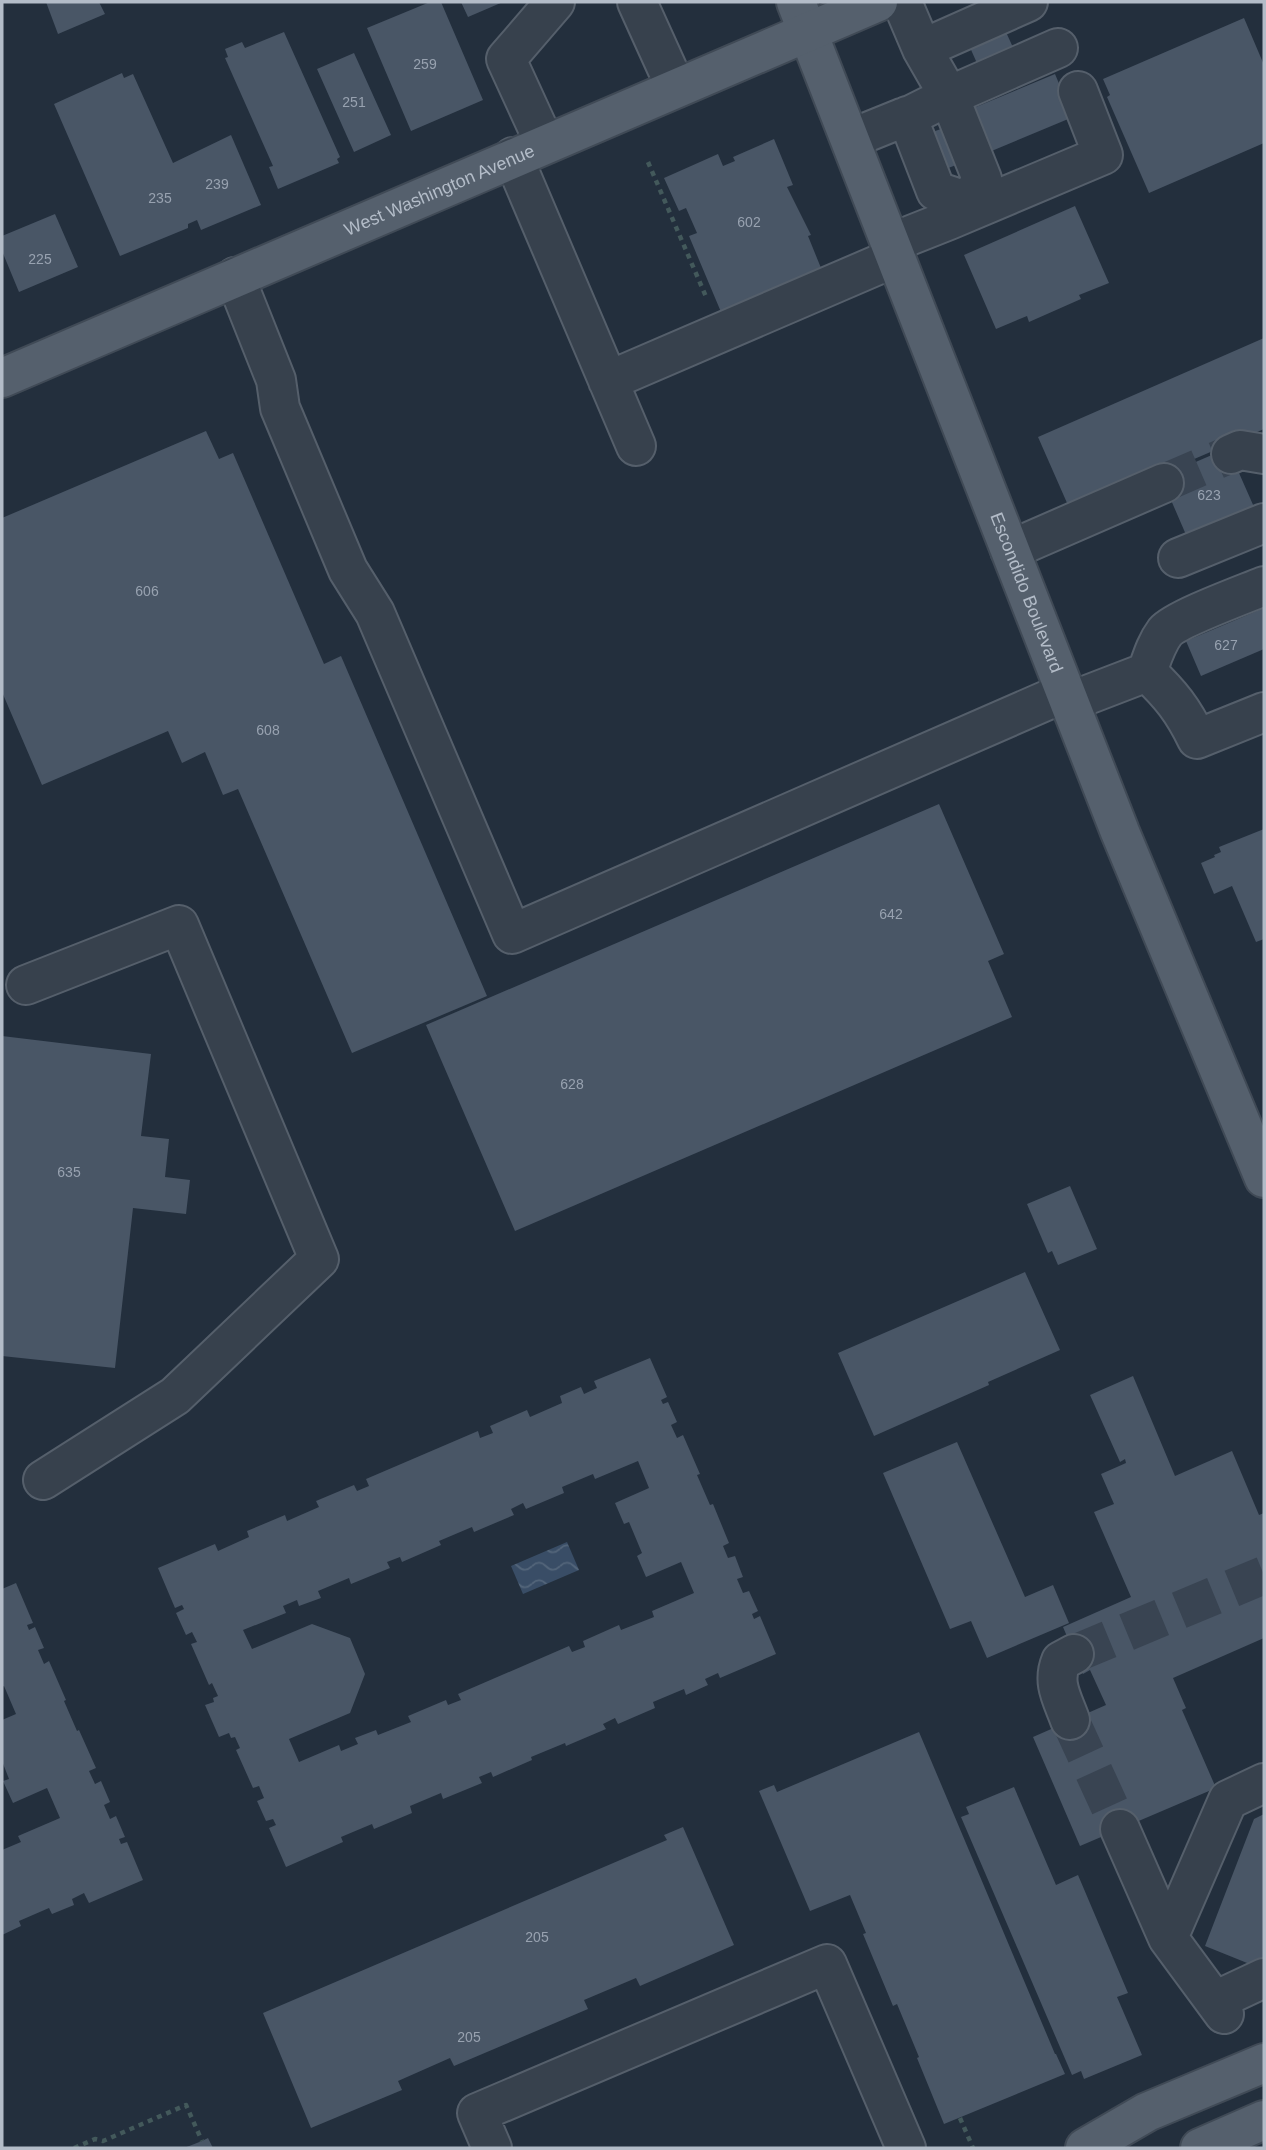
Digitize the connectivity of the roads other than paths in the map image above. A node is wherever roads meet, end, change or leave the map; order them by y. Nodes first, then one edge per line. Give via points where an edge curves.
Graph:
1 (555, 2) edge
2 (637, 2) edge
3 (878, 2) edge
4 (902, 2) edge
5 (1028, 2) edge
6 (802, 17) edge
7 (922, 49) junction
8 (1069, 72) junction
9 (676, 88) junction
10 (948, 96) junction
11 (907, 116) junction
12 (850, 139) junction
13 (529, 151) junction
14 (971, 206) junction
15 (894, 250) junction
16 (235, 277) junction
17 (2, 377) edge
18 (608, 381) junction
19 (636, 446) dead end
20 (1164, 483) tunnel mouth
21 (1264, 523) edge
22 (1010, 550) junction
23 (1178, 558) dead end
24 (1264, 586) edge
25 (1147, 672) junction
26 (1068, 697) junction
27 (1264, 712) edge
28 (26, 985) dead end
29 (1264, 1178) edge
30 (43, 1480) dead end
31 (1074, 1654) tunnel mouth
32 (1070, 1720) tunnel mouth
33 (1264, 1783) edge
34 (1120, 1829) tunnel mouth
35 (1168, 1938) junction
36 (1264, 1978) edge
37 (1264, 2063) edge
38 (1264, 2121) edge
39 (492, 2148) edge
40 (906, 2148) edge
41 (1085, 2148) edge
42 (1200, 2148) edge

1 - 13 lane via 506,59
2 - 9 lane
3 - 6 main road, West Washington Avenue
4 - 7 lane
5 - 7 lane
5 - 8 lane via 1046,20
6 - 9 main road, West Washington Avenue
6 - 12 main road, Escondido Boulevard
7 - 10 lane
8 - 10 lane
8 - 14 lane via 1103,155
9 - 13 main road, West Washington Avenue
10 - 11 lane
10 - 14 lane via 982,179
11 - 12 lane
11 - 14 lane via 936,191
12 - 15 main road, Escondido Boulevard
13 - 16 main road, West Washington Avenue
13 - 18 lane
14 - 15 lane
15 - 18 lane
15 - 22 main road, Escondido Boulevard
16 - 17 main road, West Washington Avenue
16 - 26 lane via 276,380 279,408 348,570 376,613 512,934
18 - 19 lane
20 - 22 lane
21 - 23 lane
22 - 26 main road, Escondido Boulevard
24 - 25 lane via 1167,630
25 - 26 lane
25 - 27 lane via 1183,710 1197,739
26 - 29 main road, Escondido Boulevard
28 - 30 lane via 179,925 319,1259 175,1396
31 - 32 lane via 1061,1661 1056,1674
33 - 35 lane via 1228,1800
34 - 35 lane
35 - 36 lane via 1219,2008
37 - 41 main road via 1147,2112
38 - 42 main road
39 - 40 lane via 477,2113 827,1964

